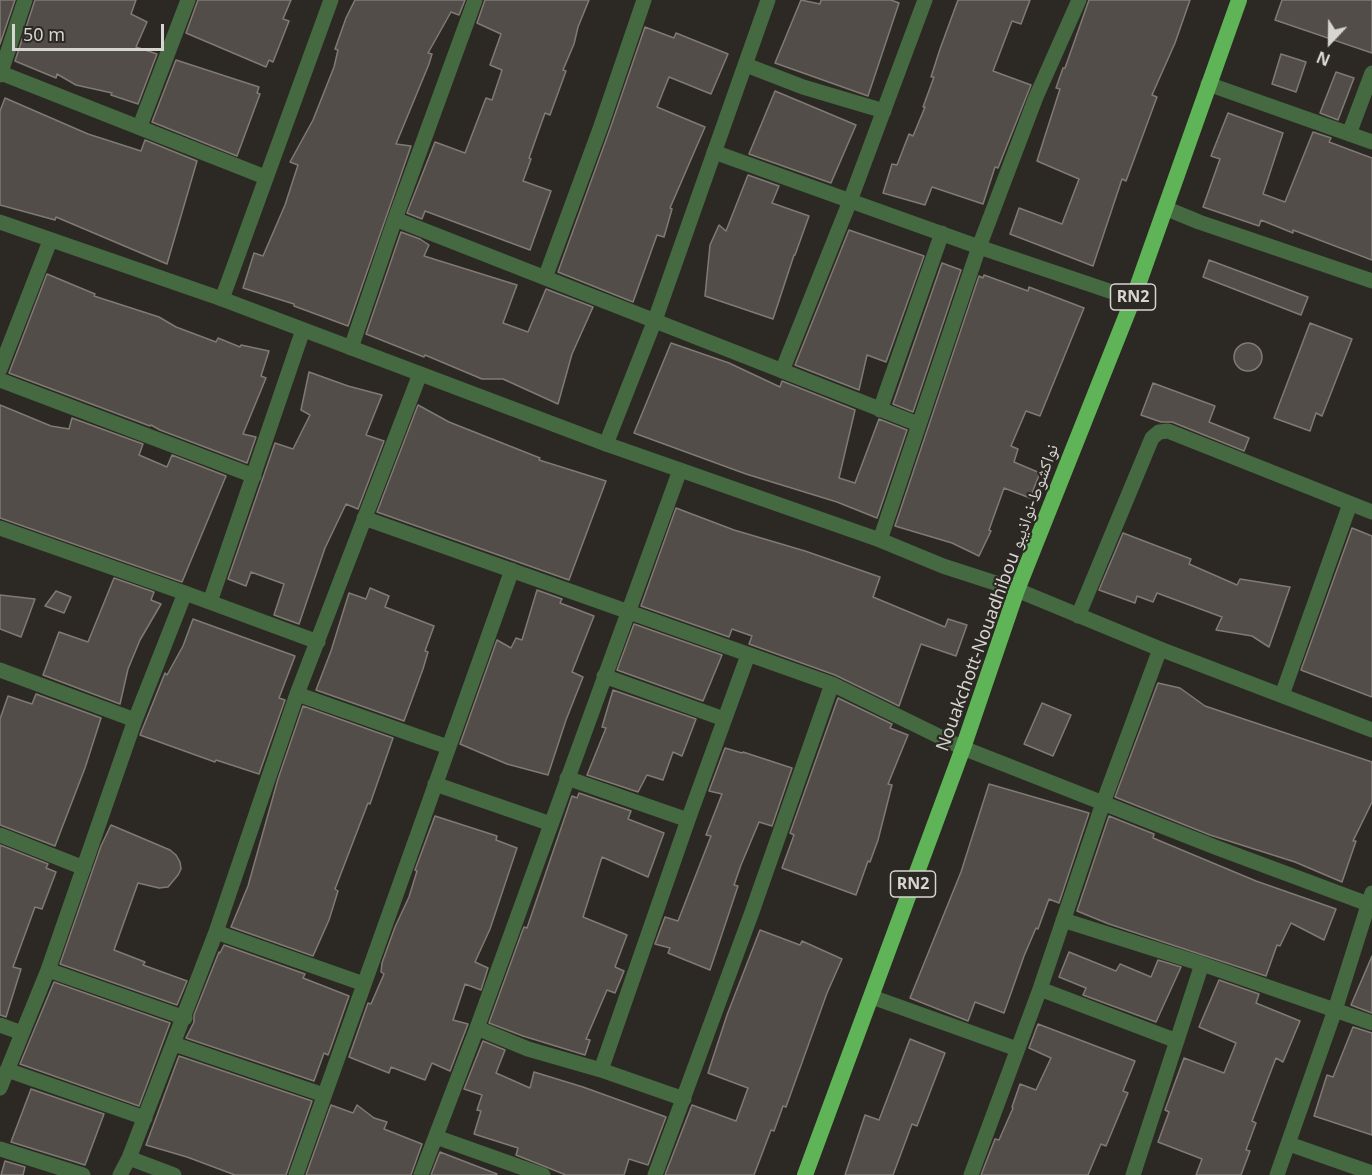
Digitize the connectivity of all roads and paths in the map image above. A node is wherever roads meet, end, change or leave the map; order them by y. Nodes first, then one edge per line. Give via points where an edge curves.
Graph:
1 (25, 0) edge
2 (188, 0) edge
3 (331, 0) edge
4 (474, 0) edge
5 (644, 0) edge
6 (768, 0) edge
7 (925, 0) edge
8 (1078, 0) edge
9 (1239, 0) edge
10 (746, 65) junction
11 (1372, 73) edge
12 (0, 74) edge
13 (1208, 84) junction
14 (884, 111) junction
15 (140, 126) junction
16 (1349, 134) junction
17 (1372, 142) edge
18 (714, 152) junction
19 (265, 177) junction
20 (850, 201) junction
21 (1165, 208) junction
22 (395, 219) junction
23 (0, 222) edge
24 (942, 233) junction
25 (50, 241) junction
26 (979, 247) junction
27 (545, 278) junction
28 (1372, 281) edge
29 (222, 299) junction
30 (1133, 299) junction
31 (655, 321) junction
32 (303, 330) junction
33 (351, 348) junction
34 (0, 369) edge
35 (782, 371) junction
36 (420, 374) junction
37 (0, 380) edge
38 (880, 410) junction
39 (918, 424) junction
40 (606, 444) junction
41 (680, 470) junction
42 (254, 476) junction
43 (1350, 504) junction
44 (1372, 512) edge
45 (364, 518) junction
46 (0, 528) edge
47 (880, 540) junction
48 (512, 570) junction
49 (1017, 591) junction
50 (185, 592) junction
51 (210, 602) junction
52 (628, 612) junction
53 (1078, 616) junction
54 (318, 642) junction
55 (1160, 649) junction
56 (748, 655) junction
57 (0, 670) edge
58 (604, 676) junction
59 (832, 684) junction
60 (297, 694) junction
61 (1282, 695) junction
62 (724, 719) junction
63 (135, 720) junction
64 (1372, 730) edge
65 (448, 747) junction
66 (963, 748) junction
67 (567, 778) junction
68 (435, 784) junction
69 (1103, 803) junction
70 (688, 820) junction
71 (551, 824) junction
72 (0, 835) edge
73 (84, 868) junction
74 (1370, 898) edge
75 (1063, 920) junction
76 (216, 932) junction
77 (1202, 964) junction
78 (48, 970) junction
79 (364, 984) junction
80 (1040, 989) junction
81 (872, 997) junction
82 (1335, 1010) junction
83 (185, 1018) junction
84 (1372, 1023) edge
85 (0, 1025) edge
86 (477, 1028) junction
87 (22, 1033) junction
88 (1177, 1041) junction
89 (174, 1044) junction
90 (1017, 1049) junction
91 (7, 1070) junction
92 (601, 1070) junction
93 (0, 1088) edge
94 (324, 1095) junction
95 (684, 1099) junction
96 (145, 1118) junction
97 (435, 1137) junction
98 (1289, 1144) junction
99 (0, 1149) edge
100 (129, 1158) junction
101 (1372, 1173) edge
102 (83, 1175) edge
103 (120, 1175) edge
104 (174, 1175) edge
105 (296, 1175) edge
106 (421, 1175) edge
107 (543, 1175) edge
108 (655, 1175) edge
109 (805, 1175) edge
110 (971, 1175) edge
111 (1133, 1175) edge
112 (1277, 1175) edge

1 - 12 street
2 - 15 street
3 - 19 street
4 - 22 street
5 - 27 street
6 - 10 street
7 - 14 street
8 - 26 street
9 - 13 highway, Nouakchott-Nouadhibou نواكشوط-نواذيبو / RN2
10 - 14 street
10 - 18 street
11 - 16 street
12 - 15 street
13 - 16 street
13 - 21 highway, Nouakchott-Nouadhibou نواكشوط-نواذيبو / RN2
14 - 20 street
15 - 19 street
16 - 17 street
18 - 20 street
18 - 31 street
19 - 29 street
20 - 24 street
20 - 35 street
21 - 28 street
21 - 30 highway, Nouakchott-Nouadhibou نواكشوط-نواذيبو / RN2
22 - 27 street
22 - 33 street
23 - 25 street
24 - 26 street
24 - 38 street
25 - 29 street
25 - 34 street
26 - 30 street
26 - 39 street
27 - 31 street
29 - 32 street
30 - 49 highway, Nouakchott-Nouadhibou نواكشوط-نواذيبو / RN2
31 - 35 street
31 - 40 street
32 - 33 street
32 - 42 street
33 - 36 street
35 - 38 street
36 - 40 street
36 - 45 street
37 - 42 street
38 - 39 street
39 - 47 street
40 - 41 street
41 - 47 street
41 - 52 street
42 - 51 street
43 - 44 street
43 - 53 street via 1167,431 1159,432 1152,438
43 - 61 street
45 - 48 street
45 - 54 street
46 - 50 street
47 - 49 street
48 - 52 street
48 - 65 street
49 - 53 street
49 - 66 highway, Nouakchott-Nouadhibou نواكشوط-نواذيبو / RN2
50 - 51 street
50 - 63 street
51 - 54 street
52 - 56 street
52 - 58 street
53 - 55 street
54 - 60 street
55 - 61 street
55 - 69 street
56 - 59 street
56 - 62 street
57 - 63 street
58 - 62 street
58 - 67 street
59 - 66 street
59 - 95 street
60 - 65 street
60 - 76 street
61 - 64 street
62 - 70 street
63 - 73 street
65 - 68 street
66 - 69 street
66 - 81 highway, Nouakchott-Nouadhibou نواكشوط-نواذيبو / RN2
67 - 70 street
67 - 71 street
68 - 71 street
68 - 79 street
69 - 74 street
69 - 75 street
70 - 92 street
71 - 86 street
72 - 73 street
73 - 78 street
74 - 82 street
75 - 77 street
75 - 80 street
76 - 79 street
76 - 83 street
77 - 82 street
77 - 88 street
78 - 83 street
78 - 87 street
79 - 94 street
80 - 88 street
80 - 90 street
81 - 90 street
81 - 109 highway, Nouakchott-Nouadhibou نواكشوط-نواذيبو / RN2
82 - 84 street
82 - 98 street
83 - 89 street
85 - 87 street
86 - 92 street via 528,1049
86 - 97 street
87 - 91 street
88 - 111 street
89 - 94 street
89 - 96 street
90 - 110 street
91 - 93 street
91 - 96 street
92 - 95 street
94 - 105 street
95 - 108 street
96 - 100 street
97 - 106 street
97 - 107 street
98 - 101 street
98 - 112 street
99 - 102 street
100 - 103 street
100 - 104 street

